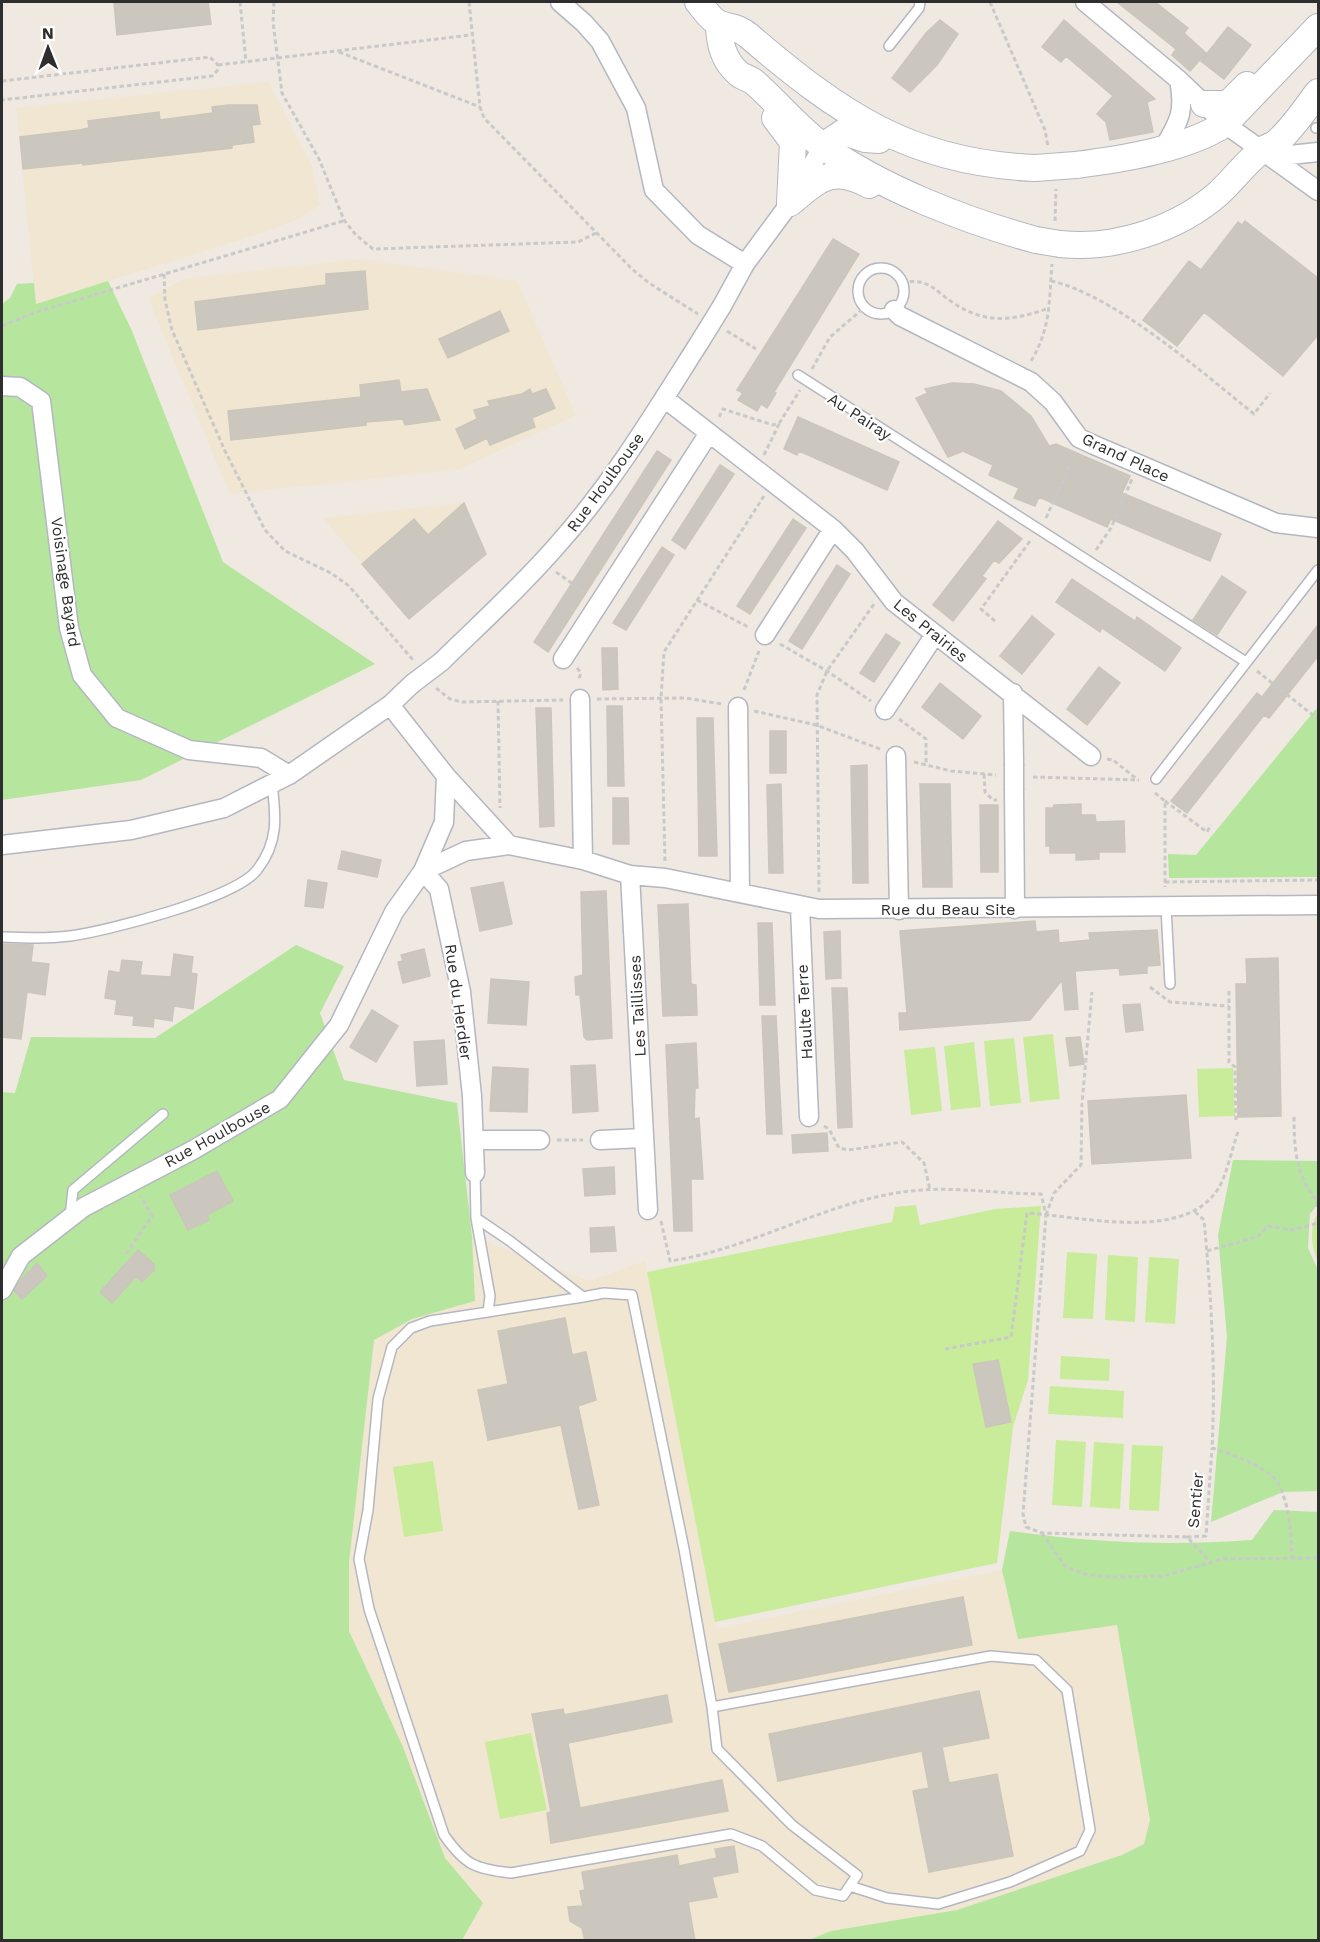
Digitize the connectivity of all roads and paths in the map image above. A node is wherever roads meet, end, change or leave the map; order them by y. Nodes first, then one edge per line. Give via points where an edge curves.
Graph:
1 (240, 2) edge
2 (274, 2) edge
3 (469, 2) edge
4 (560, 2) edge
5 (698, 2) edge
6 (920, 2) edge
7 (1085, 2) edge
8 (1318, 12) edge
9 (719, 24) junction
10 (1318, 27) edge
11 (471, 36) junction
12 (888, 46) dead end
13 (338, 51) junction
14 (278, 58) junction
15 (246, 62) junction
16 (218, 65) junction
17 (739, 74) junction
18 (1179, 80) junction
19 (2, 81) edge
20 (1318, 92) edge
21 (822, 96) junction
22 (2, 100) edge
23 (1204, 104) junction
24 (480, 107) junction
25 (1225, 124) junction
26 (1310, 125) edge
27 (893, 136) junction
28 (823, 146) junction
29 (1164, 147) junction
30 (1316, 153) edge
31 (1270, 157) junction
32 (1318, 191) edge
33 (790, 203) junction
34 (950, 211) junction
35 (344, 220) junction
36 (596, 233) junction
37 (745, 264) junction
38 (164, 274) junction
39 (1051, 281) dead end
40 (902, 282) junction
41 (865, 307) junction
42 (1049, 308) dead end
43 (894, 310) junction
44 (706, 318) dead end
45 (2, 326) edge
46 (726, 331) dead end
47 (756, 349) dead end
48 (801, 377) junction
49 (2, 386) edge
50 (1270, 393) dead end
51 (664, 398) junction
52 (780, 422) junction
53 (710, 433) junction
54 (1081, 438) junction
55 (1139, 465) junction
56 (756, 469) junction
57 (773, 482) junction
58 (1318, 528) edge
59 (833, 529) junction
60 (1038, 530) junction
61 (542, 561) junction
62 (1088, 562) junction
63 (1318, 570) edge
64 (884, 589) junction
65 (697, 600) junction
66 (600, 603) junction
67 (995, 621) dead end
68 (765, 636) junction
69 (934, 636) junction
70 (563, 659) joint
71 (416, 663) dead end
72 (1246, 663) junction
73 (827, 671) junction
74 (435, 687) dead end
75 (1013, 693) junction
76 (661, 698) junction
77 (573, 700) junction
78 (498, 701) junction
79 (390, 705) junction
80 (738, 707) junction
81 (885, 710) junction
82 (1318, 719) edge
83 (816, 725) junction
84 (896, 756) junction
85 (1091, 756) joint
86 (926, 766) junction
87 (1007, 770) junction
88 (984, 774) junction
89 (289, 775) junction
90 (446, 777) junction
91 (1030, 777) dead end
92 (1156, 779) dead end
93 (1139, 780) junction
94 (272, 784) junction
95 (1144, 784) dead end
96 (1149, 788) dead end
97 (1014, 795) junction
98 (1165, 801) junction
99 (1211, 825) dead end
100 (505, 840) junction
101 (2, 845) edge
102 (583, 860) junction
103 (423, 870) junction
104 (630, 874) junction
105 (665, 878) junction
106 (1318, 879) edge
107 (1165, 882) junction
108 (740, 893) junction
109 (1318, 904) edge
110 (800, 907) junction
111 (1166, 907) junction
112 (819, 909) junction
113 (1015, 909) junction
114 (899, 910) junction
115 (2, 937) edge
116 (1170, 984) dead end
117 (1150, 987) dead end
118 (1229, 991) dead end
119 (1092, 992) dead end
120 (1229, 1006) junction
121 (164, 1114) dead end
122 (809, 1117) joint
123 (1294, 1117) dead end
124 (1236, 1120) dead end
125 (1238, 1132) dead end
126 (644, 1138) junction
127 (474, 1140) junction
128 (540, 1140) joint
129 (600, 1140) joint
130 (475, 1173) joint
131 (133, 1181) junction
132 (930, 1190) junction
133 (1318, 1209) edge
134 (648, 1210) dead end
135 (1195, 1212) junction
136 (1046, 1215) junction
137 (70, 1218) junction
138 (476, 1218) junction
139 (663, 1223) dead end
140 (1318, 1223) edge
141 (1207, 1251) junction
142 (126, 1254) dead end
143 (2, 1290) edge
144 (583, 1298) junction
145 (488, 1312) junction
146 (945, 1348) dead end
147 (1212, 1448) junction
148 (1042, 1533) junction
149 (1186, 1537) junction
150 (1293, 1557) junction
151 (1318, 1558) edge
152 (1211, 1563) junction
153 (712, 1707) junction
154 (850, 1886) junction

1 - 15 path
2 - 14 path
3 - 11 path
4 - 37 street via 600,41 636,108 654,190 698,235
5 - 9 main road
6 - 12 lane
7 - 18 street
8 - 23 main road via 1228,104
9 - 17 main road via 721,46
9 - 21 main road via 739,28
10 - 25 main road
11 - 13 path
11 - 24 path
13 - 14 path
13 - 24 path
14 - 15 path
14 - 35 path via 282,93 319,159
15 - 16 path
16 - 19 path via 210,57
16 - 22 path via 212,76
17 - 28 main road via 753,81
17 - 33 main road via 745,87 793,142
18 - 23 street
18 - 29 street via 1183,100 1179,123
20 - 26 main road
21 - 27 main road
21 - 28 main road
23 - 25 street
24 - 36 path via 484,118
25 - 29 main road via 1194,141
25 - 31 street
26 - 30 street via 1296,138
26 - 31 main road via 1277,142
27 - 28 main road via 865,139 844,132
27 - 29 main road, bridge via 967,162 1035,168 1076,165
28 - 33 street, Rue Houlbouse
28 - 34 main road via 886,182
30 - 31 street
31 - 32 street
31 - 34 main road, bridge via 1169,225 1126,239 1070,245 1036,240
33 - 34 main road via 818,180 840,174 859,179 925,213
33 - 37 street, Rue Houlbouse
35 - 36 path via 373,249 578,242
35 - 38 path
36 - 44 path via 649,283
37 - 51 street, Rue Houlbouse, bridge
38 - 45 path
38 - 71 path via 172,330 265,530 285,550 349,586
39 - 50 path via 1072,287 1132,320 1254,414
40 - 41 lane via 898,275 884,268 868,272 859,285
40 - 42 path via 928,283 956,305 988,318 1013,318
40 - 43 lane via 904,294
41 - 43 lane via 882,314
41 - 48 path via 831,337
43 - 54 street, Grand Place via 1031,382 1053,402
46 - 47 path
48 - 52 path
48 - 60 lane, Au Pairay
49 - 89 street, Voisinage Bayard via 20,387 41,401 69,628 82,675 117,718 189,750 261,758
51 - 53 street, Les Prairies
51 - 61 street, Rue Houlbouse via 613,475
52 - 53 path via 769,424 723,409
52 - 56 path
53 - 56 street, Les Prairies
53 - 66 street
54 - 55 street, Grand Place
54 - 60 path via 1051,511
55 - 58 street, Grand Place via 1276,523
55 - 62 path via 1111,528
56 - 57 street, Les Prairies
57 - 59 street, Les Prairies
57 - 65 path
59 - 64 street, Les Prairies
59 - 68 street
60 - 62 lane
60 - 67 path via 981,609
61 - 66 path
61 - 79 street, Rue Houlbouse, bridge via 441,662
62 - 72 lane
63 - 72 lane
64 - 69 street, Les Prairies
64 - 73 path
65 - 68 path
65 - 76 path via 664,652
66 - 70 street
68 - 73 path
68 - 80 path
69 - 75 street, Les Prairies
69 - 81 street
70 - 77 path via 581,673
72 - 82 path
72 - 92 lane
73 - 81 path
73 - 83 path via 817,695
74 - 78 path via 450,699 462,702
75 - 85 street, Les Prairies
75 - 87 street
76 - 77 path
76 - 80 path
76 - 105 path
77 - 78 path
77 - 102 street
78 - 100 path
79 - 89 street, Rue Houlbouse
79 - 90 street
80 - 83 path
80 - 108 street
81 - 86 path via 923,734
83 - 84 path
83 - 112 path
84 - 86 path
84 - 114 street
85 - 93 path via 1113,760
86 - 88 path
87 - 88 path
87 - 97 street, bridge
88 - 97 path via 983,787 993,800
89 - 94 street, Rue Houlbouse
90 - 100 street
90 - 103 street, Rue Houlbouse via 444,822
91 - 93 path
93 - 95 path
94 - 101 street, Rue Houlbouse via 224,808 131,830
94 - 115 lane via 277,822 257,871 241,884 134,922 72,936
96 - 98 path
97 - 113 street
98 - 99 path via 1207,832
98 - 107 path
100 - 102 street
100 - 103 street via 466,850
102 - 104 street, Rue du Beau Site
103 - 127 street, Rue du Herdier via 440,890 461,992
103 - 131 street, Rue Houlbouse via 394,912 339,1025 280,1099
104 - 105 street, Rue du Beau Site
104 - 126 street, Les Taillisses
105 - 108 street, Rue du Beau Site
106 - 107 path
107 - 111 path
108 - 110 street, Rue du Beau Site
109 - 111 street, Rue du Beau Site
110 - 112 street, Rue du Beau Site
110 - 122 street, Haulte Terre
111 - 113 street, Rue du Beau Site
111 - 116 lane
112 - 114 street, Rue du Beau Site
113 - 114 street, Rue du Beau Site
117 - 120 path via 1170,1002
118 - 120 path
119 - 136 path via 1081,1165 1054,1193
120 - 124 path via 1229,1062 1235,1067
121 - 137 lane via 73,1190
122 - 132 path via 829,1129 839,1148 902,1142 924,1163
123 - 133 path via 1295,1152
125 - 135 path via 1218,1188
126 - 129 street
126 - 134 street, Les Taillisses
127 - 128 street
127 - 130 street, Rue du Herdier
128 - 129 path
130 - 138 lane
131 - 137 street, Rue Houlbouse
131 - 142 path via 152,1216
132 - 136 path via 1041,1194
132 - 139 path via 857,1202 702,1256 670,1262
135 - 136 path via 1155,1222
135 - 141 path via 1204,1220
136 - 146 path via 1027,1214 1011,1337
136 - 148 path via 1023,1514 1026,1527
137 - 143 street, Rue Houlbouse via 21,1256
138 - 144 lane
138 - 145 lane via 490,1296
140 - 141 path via 1293,1230 1268,1226 1259,1236
141 - 147 path via 1215,1396
144 - 145 lane
144 - 153 lane via 604,1293 632,1295 636,1305
145 - 154 lane via 411,1328 392,1347 378,1399 368,1510 359,1559 369,1609 444,1835 459,1857 480,1870 511,1873 731,1834 762,1846 816,1890 843,1896
147 - 149 path, Sentier via 1206,1536
147 - 150 path via 1242,1456 1279,1483 1290,1517
148 - 149 path
148 - 152 path via 1066,1567 1085,1574 1163,1576
149 - 152 path
150 - 151 path
150 - 152 path via 1223,1559
153 - 154 lane via 717,1749 792,1825 857,1875
153 - 154 lane via 991,1656 1036,1660 1067,1690 1090,1830 1080,1851 1010,1882 938,1904 887,1898

